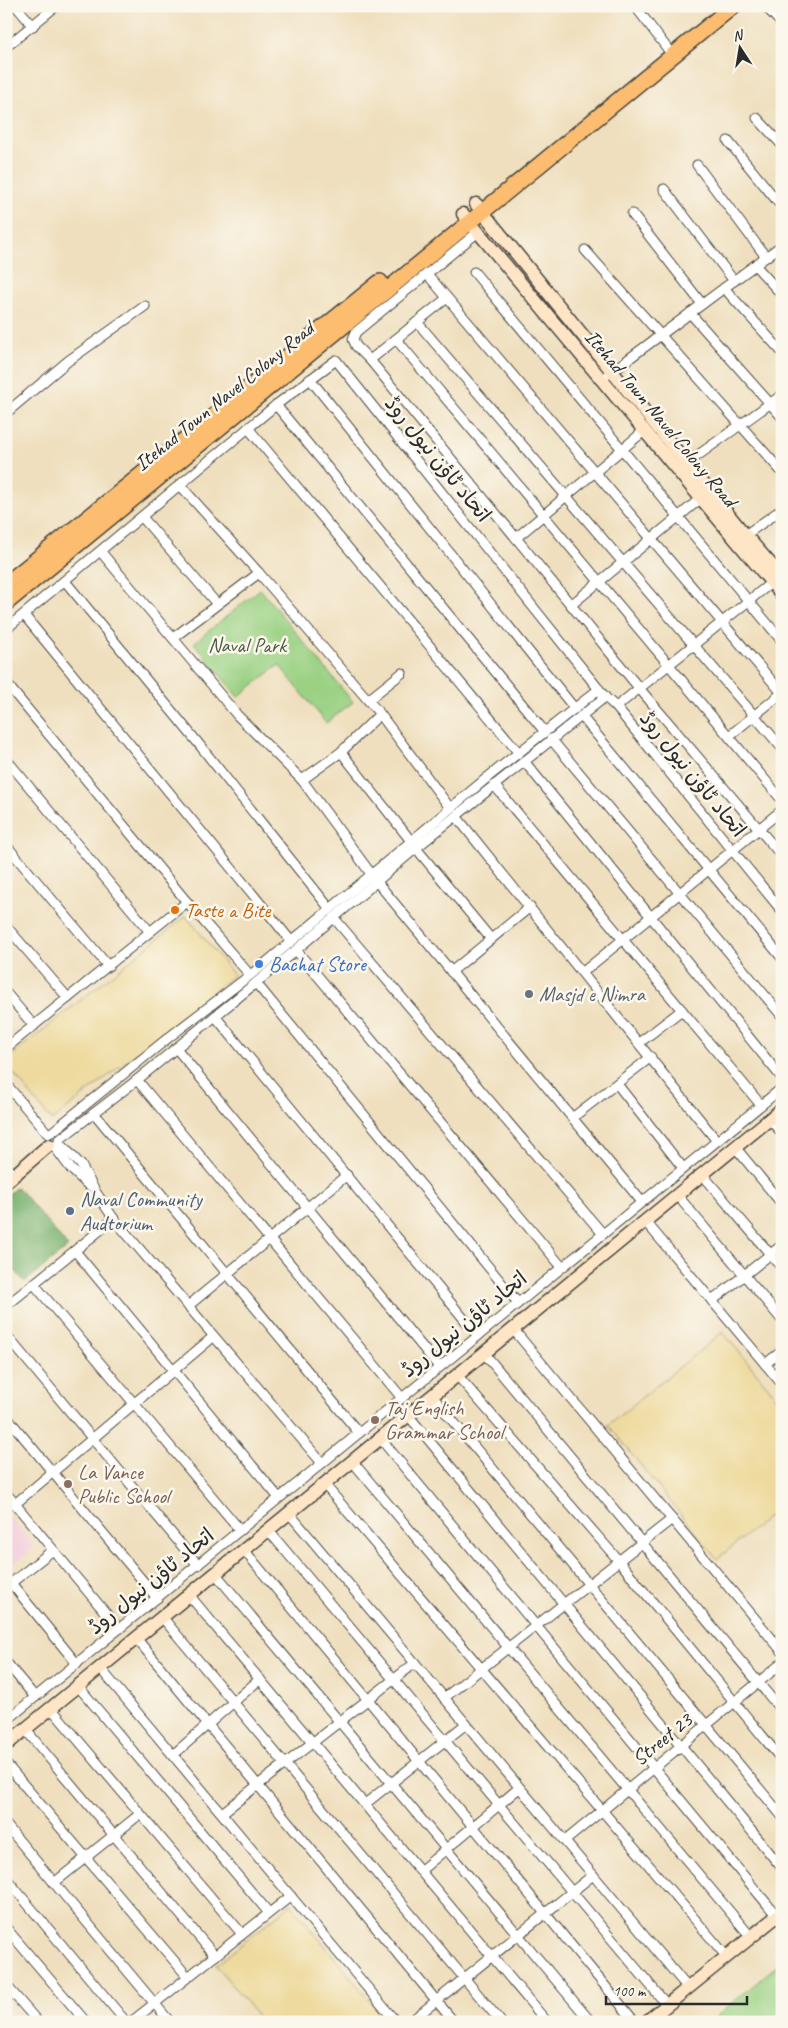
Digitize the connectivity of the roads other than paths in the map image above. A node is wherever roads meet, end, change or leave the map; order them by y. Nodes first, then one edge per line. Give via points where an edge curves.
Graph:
1 (16, 6) edge
2 (56, 6) edge
3 (635, 6) edge
4 (718, 6) edge
5 (733, 6) edge
6 (766, 6) edge
7 (782, 24) edge
8 (33, 26) junction
9 (6, 47) edge
10 (670, 52) junction
11 (757, 118) dead end
12 (728, 141) dead end
13 (782, 145) edge
14 (696, 165) dead end
15 (664, 189) dead end
16 (782, 207) edge
17 (478, 208) junction
18 (632, 214) dead end
19 (470, 222) junction
20 (782, 245) edge
21 (586, 250) dead end
22 (766, 257) junction
23 (755, 265) junction
24 (474, 272) dead end
25 (427, 274) junction
26 (734, 280) junction
27 (724, 288) junction
28 (782, 295) edge
29 (447, 298) junction
30 (702, 304) junction
31 (145, 306) dead end
32 (690, 313) junction
33 (417, 322) junction
34 (661, 335) junction
35 (396, 339) junction
36 (782, 352) edge
37 (370, 360) junction
38 (612, 371) junction
39 (601, 379) junction
40 (310, 380) junction
41 (782, 395) edge
42 (770, 403) junction
43 (276, 405) junction
44 (6, 413) edge
45 (782, 417) edge
46 (740, 425) junction
47 (248, 428) junction
48 (644, 432) junction
49 (622, 450) junction
50 (682, 467) junction
51 (595, 472) junction
52 (782, 472) edge
53 (180, 486) junction
54 (567, 496) junction
55 (700, 499) junction
56 (782, 509) edge
57 (544, 515) junction
58 (142, 517) junction
59 (678, 517) junction
60 (516, 538) junction
61 (740, 538) junction
62 (652, 539) junction
63 (101, 552) junction
64 (624, 562) junction
65 (35, 570) junction
66 (259, 573) junction
67 (776, 580) edge
68 (65, 581) junction
69 (600, 582) junction
70 (6, 584) edge
71 (782, 596) edge
72 (748, 601) junction
73 (6, 603) edge
74 (217, 604) junction
75 (572, 605) junction
76 (24, 615) junction
77 (722, 622) junction
78 (6, 629) edge
79 (173, 638) junction
80 (782, 641) edge
81 (694, 644) junction
82 (669, 664) junction
83 (402, 673) dead end
84 (6, 683) edge
85 (599, 688) junction
86 (640, 688) junction
87 (782, 693) edge
88 (606, 697) junction
89 (368, 700) junction
90 (616, 707) junction
91 (575, 709) junction
92 (380, 714) junction
93 (754, 715) junction
94 (582, 717) junction
95 (548, 736) junction
96 (729, 736) junction
97 (782, 748) edge
98 (341, 752) junction
99 (522, 758) junction
100 (6, 759) edge
101 (302, 780) junction
102 (494, 785) junction
103 (782, 800) edge
104 (782, 810) edge
105 (453, 812) junction
106 (758, 829) junction
107 (414, 845) junction
108 (6, 846) edge
109 (731, 850) junction
110 (782, 856) edge
111 (708, 869) junction
112 (372, 874) junction
113 (378, 882) junction
114 (679, 893) junction
115 (187, 902) junction
116 (530, 907) junction
117 (330, 909) junction
118 (782, 911) edge
119 (650, 916) junction
120 (334, 918) junction
121 (6, 926) edge
122 (150, 932) junction
123 (491, 939) junction
124 (623, 940) junction
125 (291, 941) junction
126 (296, 950) junction
127 (782, 958) edge
128 (108, 966) junction
129 (451, 972) junction
130 (583, 972) junction
131 (253, 979) junction
132 (6, 993) edge
133 (68, 998) junction
134 (682, 1010) junction
135 (215, 1016) junction
136 (782, 1016) edge
137 (34, 1026) junction
138 (639, 1043) junction
139 (6, 1048) edge
140 (176, 1048) junction
141 (651, 1058) junction
142 (782, 1078) edge
143 (137, 1080) junction
144 (6, 1084) edge
145 (617, 1084) junction
146 (782, 1088) edge
147 (761, 1104) junction
148 (782, 1108) edge
149 (94, 1113) junction
150 (572, 1118) junction
151 (769, 1119) junction
152 (782, 1133) edge
153 (52, 1140) junction
154 (717, 1141) junction
155 (735, 1147) junction
156 (683, 1168) junction
157 (7, 1173) edge
158 (702, 1174) junction
159 (347, 1175) junction
160 (677, 1195) junction
161 (642, 1202) junction
162 (782, 1204) edge
163 (307, 1208) junction
164 (114, 1219) junction
165 (644, 1221) junction
166 (603, 1234) junction
167 (269, 1239) junction
168 (782, 1245) edge
169 (75, 1251) junction
170 (770, 1255) junction
171 (562, 1268) junction
172 (782, 1268) edge
173 (226, 1274) junction
174 (744, 1276) junction
175 (34, 1284) junction
176 (712, 1301) junction
177 (518, 1303) junction
178 (6, 1306) edge
179 (188, 1306) junction
180 (782, 1320) edge
181 (514, 1329) junction
182 (6, 1335) edge
183 (478, 1336) junction
184 (213, 1337) junction
185 (782, 1351) edge
186 (484, 1353) junction
187 (765, 1364) junction
188 (439, 1367) junction
189 (173, 1370) junction
190 (457, 1375) junction
191 (782, 1384) edge
192 (432, 1396) junction
193 (402, 1398) junction
194 (134, 1403) junction
195 (408, 1415) junction
196 (6, 1416) edge
197 (359, 1433) junction
198 (92, 1438) junction
199 (380, 1438) junction
200 (352, 1461) junction
201 (322, 1463) junction
202 (52, 1472) junction
203 (324, 1484) junction
204 (6, 1493) edge
205 (279, 1498) junction
206 (15, 1504) junction
207 (289, 1513) junction
208 (672, 1519) junction
209 (240, 1530) junction
210 (268, 1530) junction
211 (642, 1543) junction
212 (54, 1550) junction
213 (244, 1550) junction
214 (619, 1562) junction
215 (198, 1565) junction
216 (215, 1574) junction
217 (589, 1584) junction
218 (9, 1585) edge
219 (189, 1595) junction
220 (157, 1598) junction
221 (564, 1604) junction
222 (162, 1617) junction
223 (536, 1626) junction
224 (119, 1629) junction
225 (136, 1638) junction
226 (509, 1648) junction
227 (782, 1651) edge
228 (6, 1662) edge
229 (415, 1663) junction
230 (782, 1663) edge
231 (77, 1664) junction
232 (100, 1668) junction
233 (482, 1669) junction
234 (260, 1679) junction
235 (394, 1680) junction
236 (758, 1682) junction
237 (78, 1686) junction
238 (36, 1697) junction
239 (444, 1698) junction
240 (368, 1700) junction
241 (234, 1702) junction
242 (735, 1702) junction
243 (51, 1708) junction
244 (782, 1711) edge
245 (6, 1721) edge
246 (340, 1722) junction
247 (466, 1724) junction
248 (208, 1725) junction
249 (706, 1725) junction
250 (26, 1729) junction
251 (445, 1740) junction
252 (313, 1742) junction
253 (6, 1745) edge
254 (681, 1746) junction
255 (174, 1755) junction
256 (782, 1760) edge
257 (419, 1762) junction
258 (6, 1764) edge
259 (285, 1764) junction
260 (654, 1768) junction
261 (391, 1783) junction
262 (258, 1785) junction
263 (519, 1788) junction
264 (628, 1790) junction
265 (365, 1804) junction
266 (499, 1805) junction
267 (602, 1811) junction
268 (222, 1813) junction
269 (140, 1814) junction
270 (782, 1816) edge
271 (6, 1825) edge
272 (473, 1826) junction
273 (114, 1835) junction
274 (565, 1842) junction
275 (446, 1849) junction
276 (86, 1858) junction
277 (782, 1868) edge
278 (420, 1871) junction
279 (593, 1875) junction
280 (6, 1878) edge
281 (54, 1883) junction
282 (572, 1892) junction
283 (291, 1896) junction
284 (269, 1913) junction
285 (545, 1913) junction
286 (779, 1914) edge
287 (6, 1928) edge
288 (242, 1934) junction
289 (518, 1935) junction
290 (751, 1937) junction
291 (215, 1956) junction
292 (492, 1956) junction
293 (727, 1957) junction
294 (188, 1977) junction
295 (465, 1978) junction
296 (6, 1984) edge
297 (688, 1988) junction
298 (436, 2001) junction
299 (155, 2003) junction
300 (667, 2005) junction
301 (38, 2022) edge
302 (86, 2022) edge
303 (126, 2022) edge
304 (131, 2022) edge
305 (170, 2022) edge
306 (396, 2022) edge
307 (410, 2022) edge
308 (454, 2022) edge
309 (501, 2022) edge
310 (547, 2022) edge
311 (591, 2022) edge
312 (635, 2022) edge
313 (646, 2022) edge

1 - 8 street
2 - 8 street
3 - 10 street
4 - 10 main road, Itehad Town Navel Colony Road
5 - 10 main road, Itehad Town Navel Colony Road
6 - 7 street
8 - 9 street
10 - 17 main road, Itehad Town Navel Colony Road
11 - 13 street
12 - 16 street
14 - 22 street
15 - 26 street
17 - 19 main road, Itehad Town Navel Colony Road
17 - 38 street, Itehad Town Navel Colony Road
18 - 30 street
19 - 25 street
19 - 39 street, Itehad Town Navel Colony Road
19 - 65 main road, Itehad Town Navel Colony Road
20 - 22 street
21 - 34 street
22 - 23 street
23 - 26 street
23 - 28 street
24 - 49 street
25 - 29 street
25 - 37 street via 356,332 353,339 356,346
26 - 27 street
27 - 30 street
27 - 36 street
29 - 33 street
29 - 51 street
30 - 32 street
31 - 44 street via 68,361
32 - 34 street
32 - 42 street
33 - 35 street
33 - 54 street
34 - 38 street
34 - 46 street
35 - 37 street
35 - 57 street
37 - 60 street
38 - 39 street
38 - 50 street, Itehad Town Navel Colony Road
39 - 48 street, Itehad Town Navel Colony Road
40 - 43 street, اتحاد ٹاؤن نیول روڈ
40 - 85 street, اتحاد ٹاؤن نیول روڈ via 336,360
40 - 91 street
41 - 42 street
42 - 45 street
42 - 46 street
43 - 47 street, اتحاد ٹاؤن نیول روڈ
43 - 95 street
46 - 50 street
46 - 52 street
47 - 53 street, اتحاد ٹاؤن نیول روڈ
47 - 99 street
48 - 49 street
48 - 50 street, Itehad Town Navel Colony Road
49 - 51 street
49 - 59 street
50 - 55 street, Itehad Town Navel Colony Road
50 - 61 street, Itehad Town Navel Colony Road
51 - 54 street
51 - 62 street
53 - 58 street, اتحاد ٹاؤن نیول روڈ
53 - 66 street
54 - 57 street
54 - 64 street
55 - 59 street
55 - 61 street, Itehad Town Navel Colony Road
56 - 61 street
57 - 60 street
57 - 69 street
58 - 63 street, اتحاد ٹاؤن نیول روڈ
58 - 74 street
59 - 62 street
59 - 72 street
60 - 75 street
61 - 67 street, Itehad Town Navel Colony Road
62 - 64 street
62 - 77 street
63 - 68 street, اتحاد ٹاؤن نیول روڈ
63 - 79 street
64 - 69 street
64 - 81 street
65 - 70 main road, Itehad Town Navel Colony Road
65 - 73 main road, Itehad Town Navel Colony Road
66 - 74 street
66 - 89 street
67 - 71 street, Itehad Town Navel Colony Road
67 - 72 street
68 - 76 street, اتحاد ٹاؤن نیول روڈ
68 - 117 street
69 - 75 street
69 - 82 street
72 - 77 street
72 - 80 street
74 - 79 street
75 - 86 street
76 - 78 street, اتحاد ٹاؤن نیول روڈ
76 - 125 street
77 - 81 street
77 - 87 street
79 - 101 street via 237,715
81 - 82 street
81 - 93 street
82 - 86 street
82 - 96 street
83 - 89 street
84 - 115 street
85 - 88 street, اتحاد ٹاؤن نیول روڈ
85 - 91 street
86 - 90 street
86 - 106 street
87 - 93 street
88 - 90 street, اتحاد ٹاؤن نیول روڈ
88 - 94 street
89 - 92 street
90 - 109 street, اتحاد ٹاؤن نیول روڈ
91 - 95 street
92 - 98 street
92 - 105 street
93 - 96 street
93 - 97 street
94 - 95 street
94 - 111 street
95 - 99 street
95 - 114 street
96 - 103 street
98 - 101 street
98 - 107 street
99 - 102 street
99 - 105 street
99 - 119 street
100 - 122 street
101 - 112 street
102 - 105 street
102 - 124 street
104 - 106 street
105 - 107 street
105 - 116 street
106 - 109 street
106 - 110 street
107 - 112 street
107 - 113 street
107 - 123 street
108 - 128 street
109 - 111 street
109 - 118 street, اتحاد ٹاؤن نیول روڈ
111 - 114 street
111 - 127 street
112 - 113 street
112 - 117 street
113 - 120 street
113 - 129 street
114 - 119 street
114 - 136 street
115 - 122 street
115 - 131 street
116 - 123 street
116 - 130 street
117 - 125 street
119 - 124 street
119 - 142 street
120 - 126 street
120 - 166 street
121 - 133 street
122 - 128 street
123 - 129 street
124 - 130 street
124 - 134 street
125 - 131 street
126 - 131 street
126 - 171 street
128 - 133 street
129 - 150 street
130 - 138 street
131 - 135 street
131 - 153 street
131 - 177 street
132 - 137 street
133 - 137 street
134 - 138 street
134 - 147 street
135 - 140 street
135 - 159 street
137 - 139 street
138 - 141 street
140 - 143 street
140 - 163 street
141 - 145 street
141 - 154 street
143 - 149 street
143 - 167 street
144 - 153 street
145 - 150 street
145 - 156 street
146 - 147 street, اتحاد ٹاؤن نیول روڈ
147 - 154 street, اتحاد ٹاؤن نیول روڈ
148 - 151 street
149 - 153 street
149 - 173 street
150 - 161 street
151 - 152 street
151 - 155 street
153 - 157 street
153 - 164 street via 71,1169 94,1191
154 - 156 street, اتحاد ٹاؤن نیول روڈ
155 - 158 street
155 - 162 street
156 - 161 street, اتحاد ٹاؤن نیول روڈ
158 - 160 street
158 - 170 street
159 - 163 street
159 - 183 street
160 - 165 street
160 - 174 street
161 - 166 street, اتحاد ٹاؤن نیول روڈ
163 - 167 street
163 - 188 street
164 - 169 street
164 - 179 street
165 - 176 street
165 - 181 street
166 - 171 street, اتحاد ٹاؤن نیول روڈ
167 - 173 street
167 - 193 street
168 - 170 street
169 - 175 street
169 - 189 street
170 - 172 street
170 - 174 street
171 - 177 street, اتحاد ٹاؤن نیول روڈ
173 - 179 street
173 - 197 street
174 - 176 street
174 - 180 street
175 - 178 street
175 - 194 street
176 - 187 street
177 - 183 street, اتحاد ٹاؤن نیول روڈ
179 - 184 street
181 - 186 street
181 - 208 street
182 - 198 street
183 - 188 street, اتحاد ٹاؤن نیول روڈ
184 - 189 street
184 - 201 street
185 - 187 street
186 - 190 street
186 - 211 street
187 - 191 street
188 - 193 street, اتحاد ٹاؤن نیول روڈ
189 - 194 street
189 - 205 street
190 - 192 street
190 - 214 street
192 - 195 street
192 - 217 street
193 - 197 street, اتحاد ٹاؤن نیول روڈ
194 - 198 street
194 - 209 street
195 - 199 street
195 - 221 street
196 - 202 street
197 - 201 street, اتحاد ٹاؤن نیول روڈ
198 - 202 street
198 - 215 street
199 - 200 street
199 - 223 street
200 - 203 street
200 - 226 street
201 - 205 street, اتحاد ٹاؤن نیول روڈ
202 - 206 street
202 - 220 street
203 - 207 street
203 - 233 street
204 - 206 street
205 - 209 street, اتحاد ٹاؤن نیول روڈ
206 - 212 street
207 - 210 street
207 - 229 street
208 - 211 street
208 - 227 street
209 - 215 street, اتحاد ٹاؤن نیول روڈ
210 - 213 street
210 - 235 street
211 - 214 street
211 - 236 street
212 - 218 street
212 - 224 street
213 - 216 street
213 - 240 street
214 - 217 street
214 - 242 street
215 - 220 street, اتحاد ٹاؤن نیول روڈ
216 - 219 street
216 - 246 street
217 - 221 street
217 - 249 street
218 - 231 street
219 - 222 street
219 - 234 street
220 - 224 street, اتحاد ٹاؤن نیول روڈ
221 - 223 street
221 - 254 street
222 - 225 street
222 - 241 street
223 - 226 street
223 - 260 street
224 - 231 street, اتحاد ٹاؤن نیول روڈ
225 - 232 street
225 - 248 street
226 - 233 street
226 - 264 street
228 - 238 street
229 - 235 street
229 - 239 street
230 - 236 street, Street 23
231 - 238 street, اتحاد ٹاؤن نیول روڈ
232 - 237 street
232 - 255 street
233 - 239 street
233 - 267 street
234 - 241 street
234 - 252 street
235 - 240 street
235 - 251 street
236 - 242 street, Street 23
236 - 244 street
237 - 243 street
237 - 284 street
238 - 245 street, اتحاد ٹاؤن نیول روڈ
239 - 247 street
240 - 246 street
240 - 257 street
241 - 248 street
241 - 259 street
242 - 249 street, Street 23
242 - 256 street
243 - 250 street
243 - 269 street
246 - 252 street
246 - 261 street
247 - 251 street
247 - 263 street
248 - 255 street
248 - 262 street
249 - 254 street, Street 23
249 - 270 street
250 - 253 street
250 - 273 street
251 - 257 street
251 - 266 street
252 - 259 street
252 - 265 street
254 - 260 street, Street 23
254 - 277 street
255 - 268 street
257 - 261 street
257 - 272 street
258 - 276 street
259 - 262 street
259 - 295 street
260 - 264 street, Street 23
260 - 286 street
261 - 265 street
261 - 275 street
262 - 268 street
262 - 298 street
263 - 266 street
263 - 274 street
264 - 267 street, Street 23
264 - 290 street
265 - 278 street
266 - 272 street
266 - 282 street
267 - 274 street, Street 23
267 - 293 street
268 - 283 street
269 - 273 street
269 - 288 street
271 - 281 street
272 - 275 street
272 - 285 street
273 - 276 street
273 - 291 street
274 - 279 street
275 - 278 street
275 - 289 street
276 - 281 street
276 - 294 street
278 - 292 street
279 - 282 street
279 - 297 street
280 - 303 street
281 - 299 street
282 - 285 street
282 - 300 street
283 - 284 street
283 - 306 street
284 - 288 street
285 - 289 street
285 - 312 street
286 - 290 street
287 - 302 street
288 - 291 street
289 - 292 street
289 - 311 street
290 - 293 street
291 - 294 street
292 - 295 street
292 - 310 street
293 - 297 street
294 - 299 street
295 - 298 street
295 - 309 street
296 - 301 street
297 - 300 street
298 - 307 street
298 - 308 street
299 - 304 street
299 - 305 street
300 - 313 street

